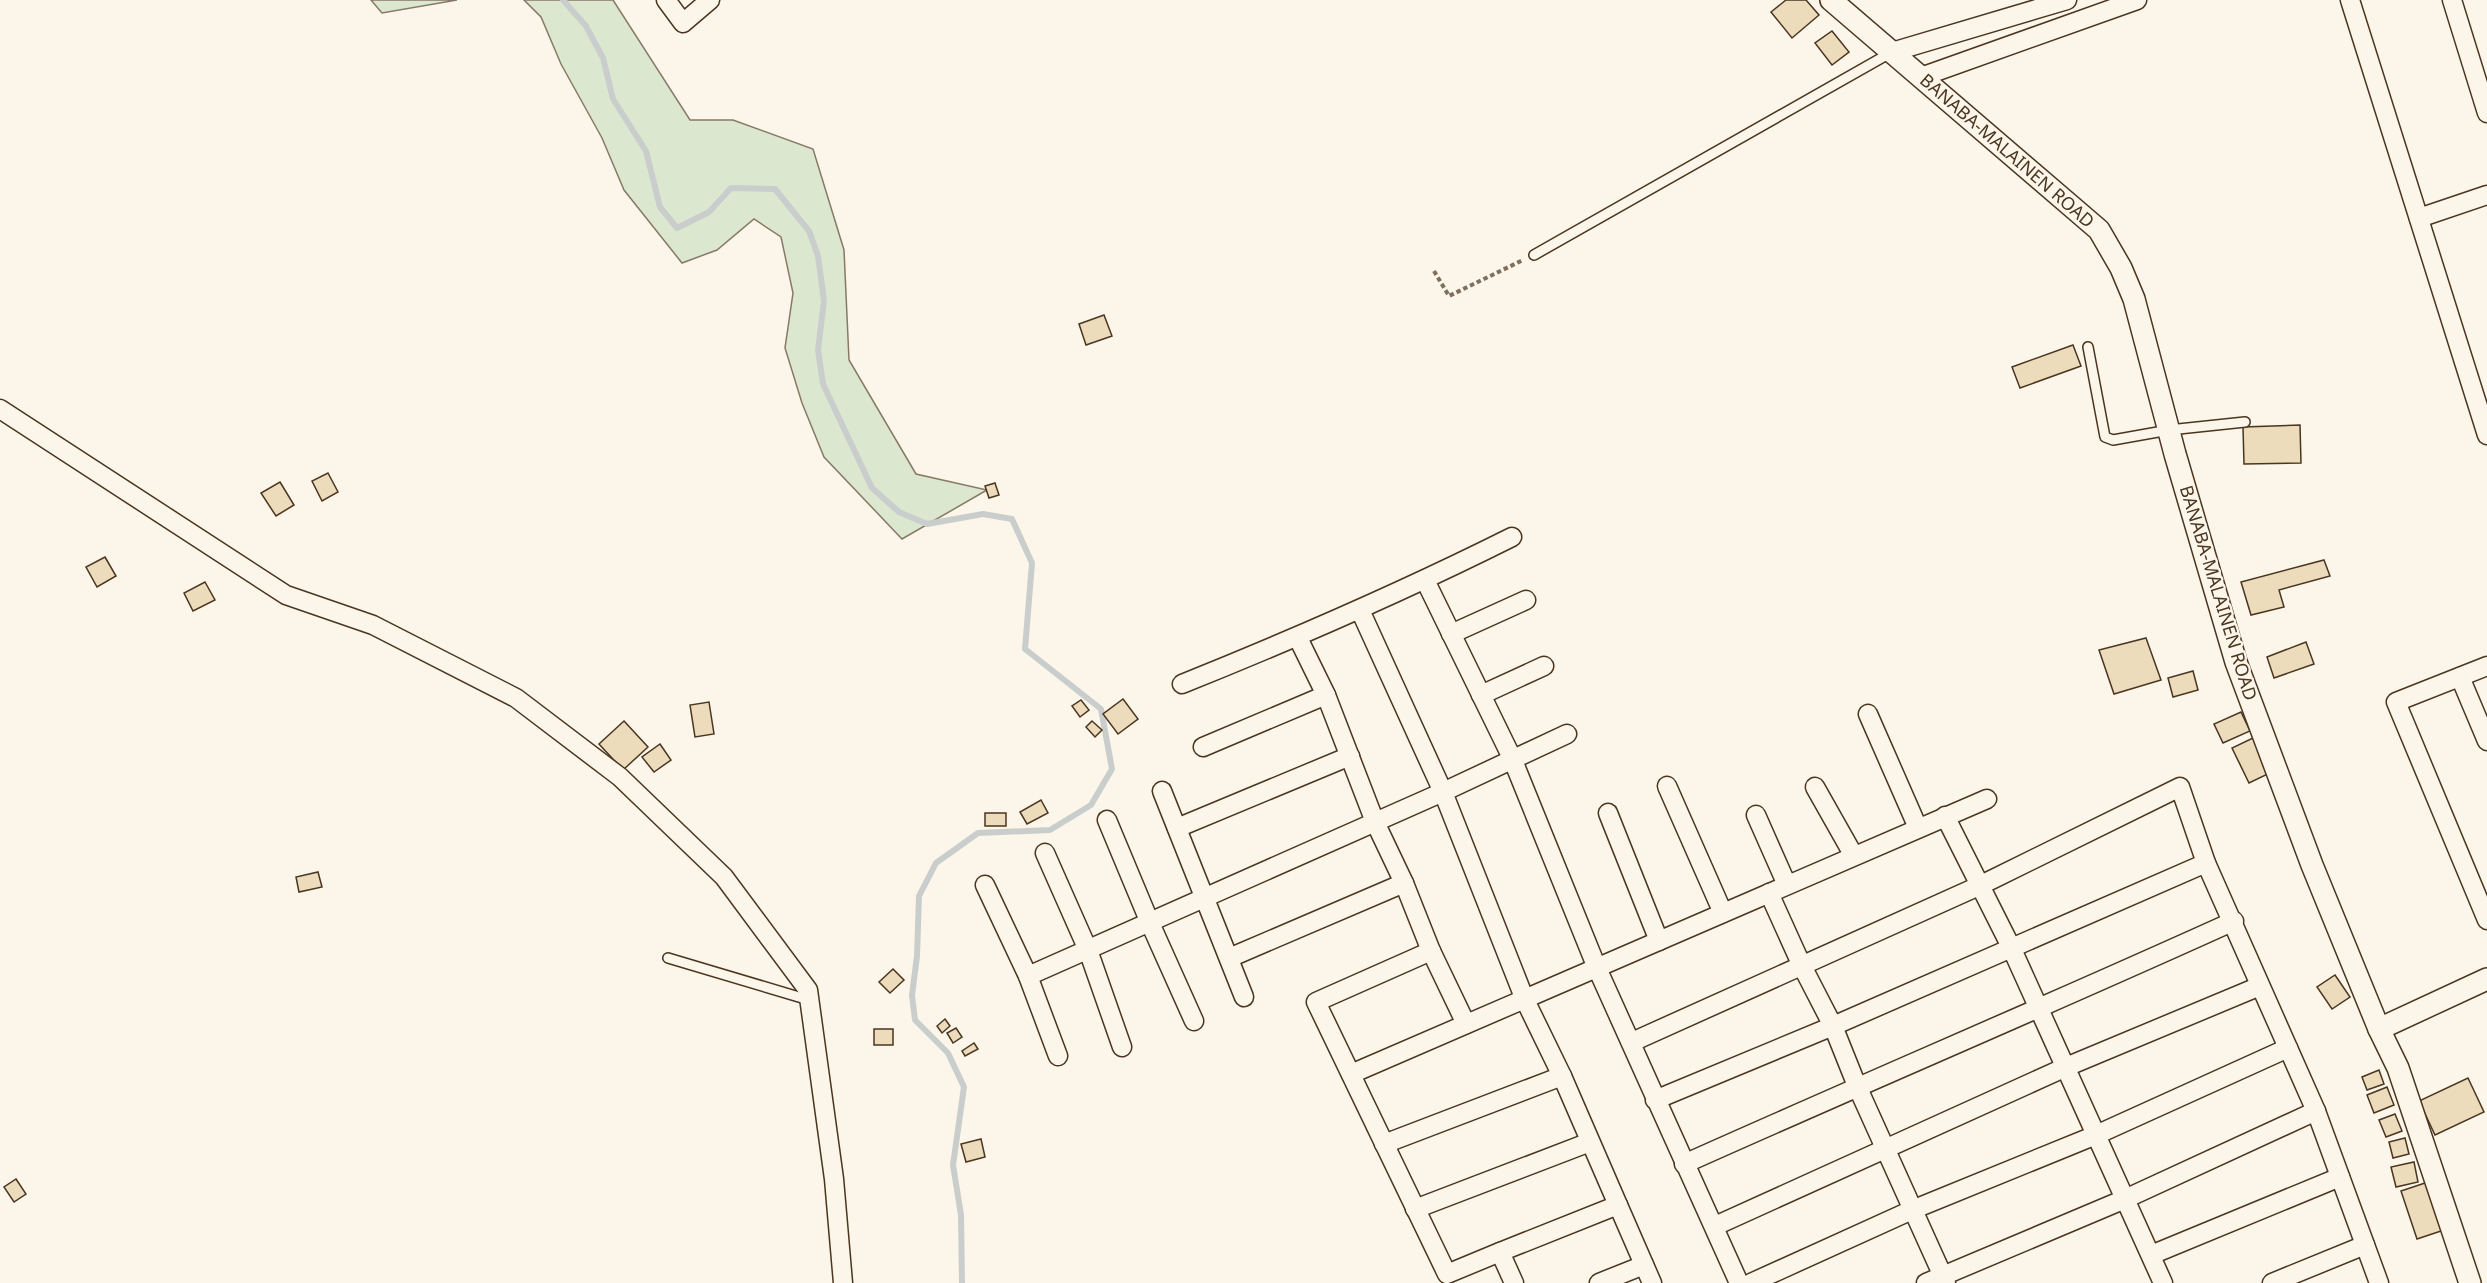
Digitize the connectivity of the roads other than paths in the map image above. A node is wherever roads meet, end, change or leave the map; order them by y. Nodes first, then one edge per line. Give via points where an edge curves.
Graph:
1 (666, 0) edge
2 (710, 0) edge
3 (1831, 0) edge
4 (2067, 0) edge
5 (2137, 0) edge
6 (2350, 0) edge
7 (2452, 0) edge
8 (1892, 52) junction
9 (1921, 77) junction
10 (2487, 113) edge
11 (2487, 195) edge
12 (2419, 218) junction
13 (1534, 255) road end
14 (2088, 347) dead end
15 (0, 408) edge
16 (2245, 422) dead end
17 (2169, 430) junction
18 (2487, 435) edge
19 (1512, 537) dead end
20 (1425, 580) junction
21 (1526, 600) dead end
22 (1360, 610) junction
23 (1451, 634) junction
24 (1298, 638) junction
25 (1544, 666) dead end
26 (2487, 666) edge
27 (2460, 677) junction
28 (1182, 684) dead end
29 (1326, 695) junction
30 (1481, 695) junction
31 (1868, 714) dead end
32 (1567, 734) dead end
33 (2487, 741) edge
34 (1203, 747) dead end
35 (1350, 756) junction
36 (1512, 758) junction
37 (1667, 786) dead end
38 (1815, 787) dead end
39 (1162, 790) dead end
40 (1443, 792) junction
41 (1987, 799) dead end
42 (1608, 813) dead end
43 (1756, 814) dead end
44 (1945, 816) junction
45 (1107, 820) dead end
46 (1375, 822) junction
47 (1177, 828) junction
48 (1918, 828) junction
49 (1045, 853) dead end
50 (1854, 856) junction
51 (2206, 863) junction
52 (1404, 883) junction
53 (985, 885) dead end
54 (1786, 885) junction
55 (1981, 885) junction
56 (1769, 893) junction
57 (1205, 899) junction
58 (1723, 913) junction
59 (2487, 920) edge
60 (2234, 921) junction
61 (1150, 923) junction
62 (1659, 941) junction
63 (2012, 947) junction
64 (1088, 950) junction
65 (1431, 951) junction
66 (668, 957) dead end
67 (1229, 958) junction
68 (1802, 966) junction
69 (1597, 968) junction
70 (1028, 976) junction
71 (2487, 980) edge
72 (2260, 986) junction
73 (1244, 997) dead end
74 (809, 1000) junction
75 (1525, 1000) junction
76 (2040, 1009) junction
77 (1194, 1021) dead end
78 (1466, 1024) junction
79 (1833, 1026) junction
80 (2379, 1029) junction
81 (1632, 1042) junction
82 (1122, 1047) dead end
83 (2288, 1048) junction
84 (1058, 1056) dead end
85 (2066, 1067) junction
86 (1351, 1074) junction
87 (1562, 1076) junction
88 (1857, 1086) junction
89 (1655, 1100) junction
90 (2316, 1111) junction
91 (2096, 1135) junction
92 (1590, 1142) junction
93 (1384, 1144) junction
94 (1886, 1149) junction
95 (1684, 1164) junction
96 (2340, 1177) junction
97 (2125, 1199) junction
98 (1618, 1205) junction
99 (1415, 1209) junction
100 (1912, 1210) junction
101 (1714, 1227) junction
102 (2365, 1245) junction
103 (1500, 1252) junction
104 (2151, 1255) junction
105 (1644, 1265) junction
106 (1938, 1280) edge
107 (843, 1283) edge
108 (1514, 1283) edge
109 (1599, 1283) edge
110 (1652, 1283) edge
111 (1739, 1283) edge
112 (1751, 1283) edge
113 (2163, 1283) edge
114 (2272, 1283) edge
115 (2379, 1283) edge
116 (2470, 1283) edge

1 - 2 street via 682,23
3 - 8 street, BANABA-MALAINEN ROAD
4 - 8 street
5 - 9 street
6 - 12 street
7 - 10 street
8 - 9 street, BANABA-MALAINEN ROAD
8 - 13 lane
9 - 17 street, BANABA-MALAINEN ROAD via 2099,230 2134,299
11 - 12 street
12 - 18 street
14 - 17 lane via 2105,437 2113,440
15 - 74 street via 286,596 373,625 516,698 620,777 724,877 808,990
16 - 17 lane
17 - 80 street, BANABA-MALAINEN ROAD via 2236,662
19 - 20 street
20 - 22 street
20 - 23 street
21 - 23 street
22 - 24 street
22 - 40 street
23 - 30 street
24 - 28 street
24 - 29 street
25 - 30 street
26 - 27 street
27 - 33 street
27 - 59 street via 2396,702
29 - 34 street
29 - 35 street
30 - 36 street
31 - 48 street
32 - 36 street
35 - 46 street
35 - 47 street
36 - 40 street
36 - 69 street
37 - 58 street
38 - 50 street
39 - 47 street
40 - 46 street
40 - 75 street
41 - 44 street
42 - 62 street
43 - 54 street
44 - 48 street
44 - 55 street
45 - 61 street
46 - 52 street
46 - 57 street
47 - 57 street
48 - 50 street
49 - 64 street
50 - 54 street
51 - 55 street via 2180,787
51 - 60 street
51 - 63 street
52 - 65 street
52 - 67 street
53 - 70 street
54 - 56 street
55 - 63 street
55 - 68 street
56 - 58 street
56 - 68 street
57 - 61 street
57 - 67 street
58 - 62 street
60 - 72 street
60 - 76 street
61 - 64 street
61 - 77 street
62 - 69 street
63 - 76 street
63 - 79 street
64 - 70 street
64 - 82 street
65 - 78 street
65 - 86 street via 1316,1002
66 - 74 lane
67 - 73 street
68 - 79 street
68 - 81 street
69 - 75 street
69 - 81 street
70 - 84 street
71 - 80 street
72 - 83 street
72 - 85 street
74 - 107 street via 834,1179
75 - 78 street
75 - 87 street
76 - 85 street
76 - 88 street
78 - 86 street
79 - 88 street
79 - 89 street
80 - 116 street, BANABA-MALAINEN ROAD via 2398,1068
81 - 89 street
83 - 90 street
83 - 91 street
85 - 91 street
85 - 94 street
86 - 93 street
87 - 92 street
87 - 93 street
88 - 94 street
88 - 95 street
89 - 95 street
90 - 96 street
90 - 97 street
91 - 97 street
91 - 100 street
92 - 98 street
92 - 99 street
93 - 99 street
94 - 100 street
94 - 101 street
95 - 101 street
96 - 102 street
96 - 104 street
97 - 104 street
97 - 106 street
98 - 103 street
98 - 105 street
99 - 103 street via 1447,1274
100 - 106 street
100 - 112 street
101 - 111 street
102 - 114 street
102 - 115 street
103 - 108 street
104 - 113 street
105 - 109 street
105 - 110 street

